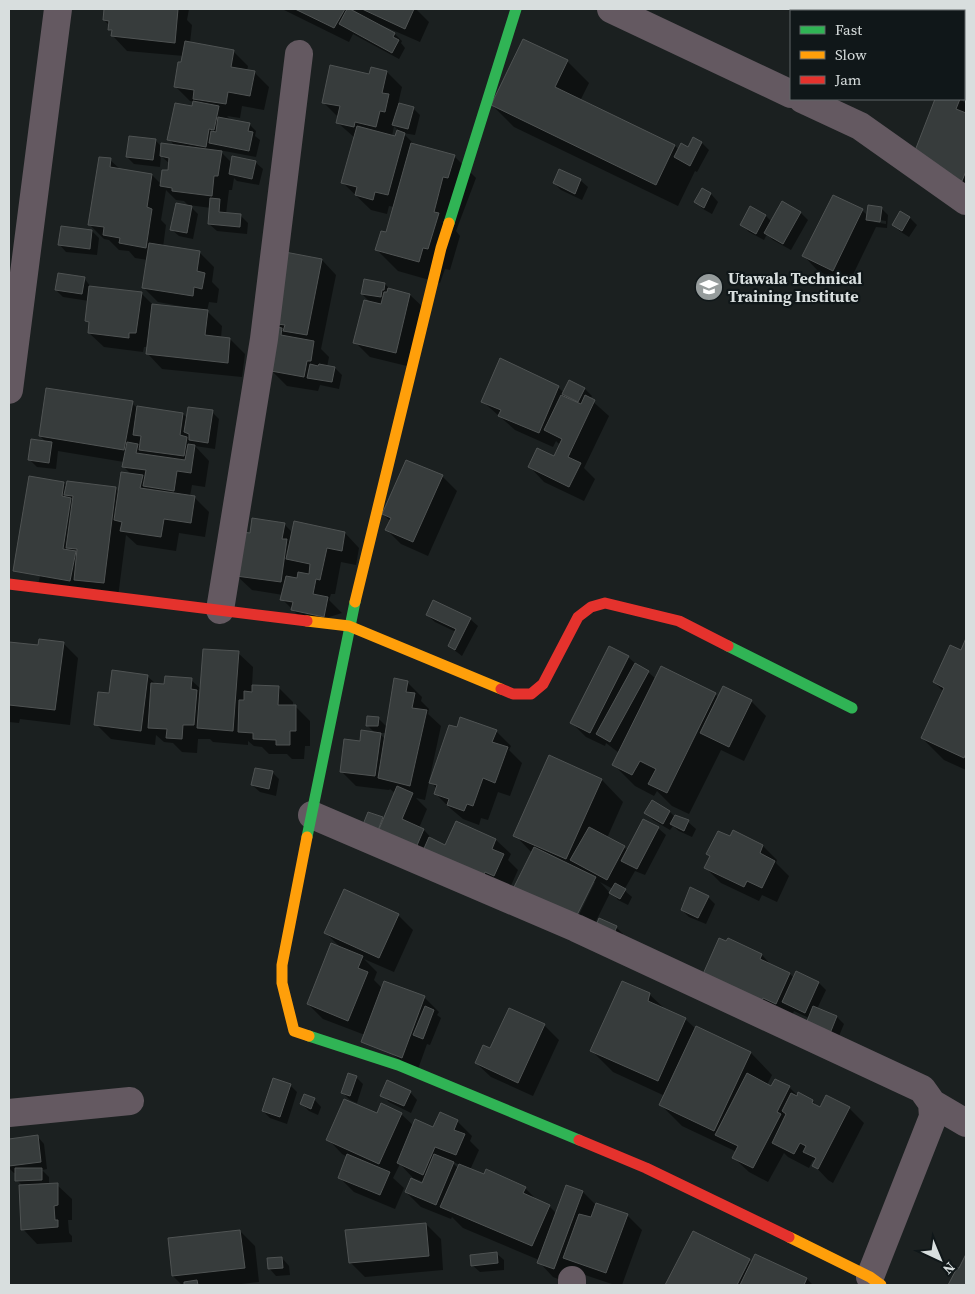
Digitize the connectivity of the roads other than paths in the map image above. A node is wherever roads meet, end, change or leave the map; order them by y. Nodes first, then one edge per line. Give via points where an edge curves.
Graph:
1 (58, 9) edge
2 (516, 9) edge
3 (611, 9) edge
4 (299, 54) dead end
5 (790, 94) edge
6 (804, 100) edge
7 (966, 201) edge
8 (9, 390) edge
9 (9, 584) edge
10 (220, 610) junction
11 (349, 626) junction
12 (852, 708) dead end
13 (312, 815) junction
14 (130, 1100) dead end
15 (932, 1103) junction
16 (9, 1113) edge
17 (966, 1123) edge
18 (875, 1281) edge

1 - 8 street
2 - 11 street via 441,248
3 - 5 street
4 - 10 street via 264,339
6 - 7 street via 860,126
9 - 10 street
10 - 11 street
11 - 12 street via 513,694 530,694 543,684 578,617 591,607 605,603 679,621
11 - 13 street
13 - 15 street via 576,928 922,1089
13 - 18 street via 282,965 282,983 294,1031 398,1066 646,1168
14 - 16 street
15 - 17 street
15 - 18 street via 933,1117

